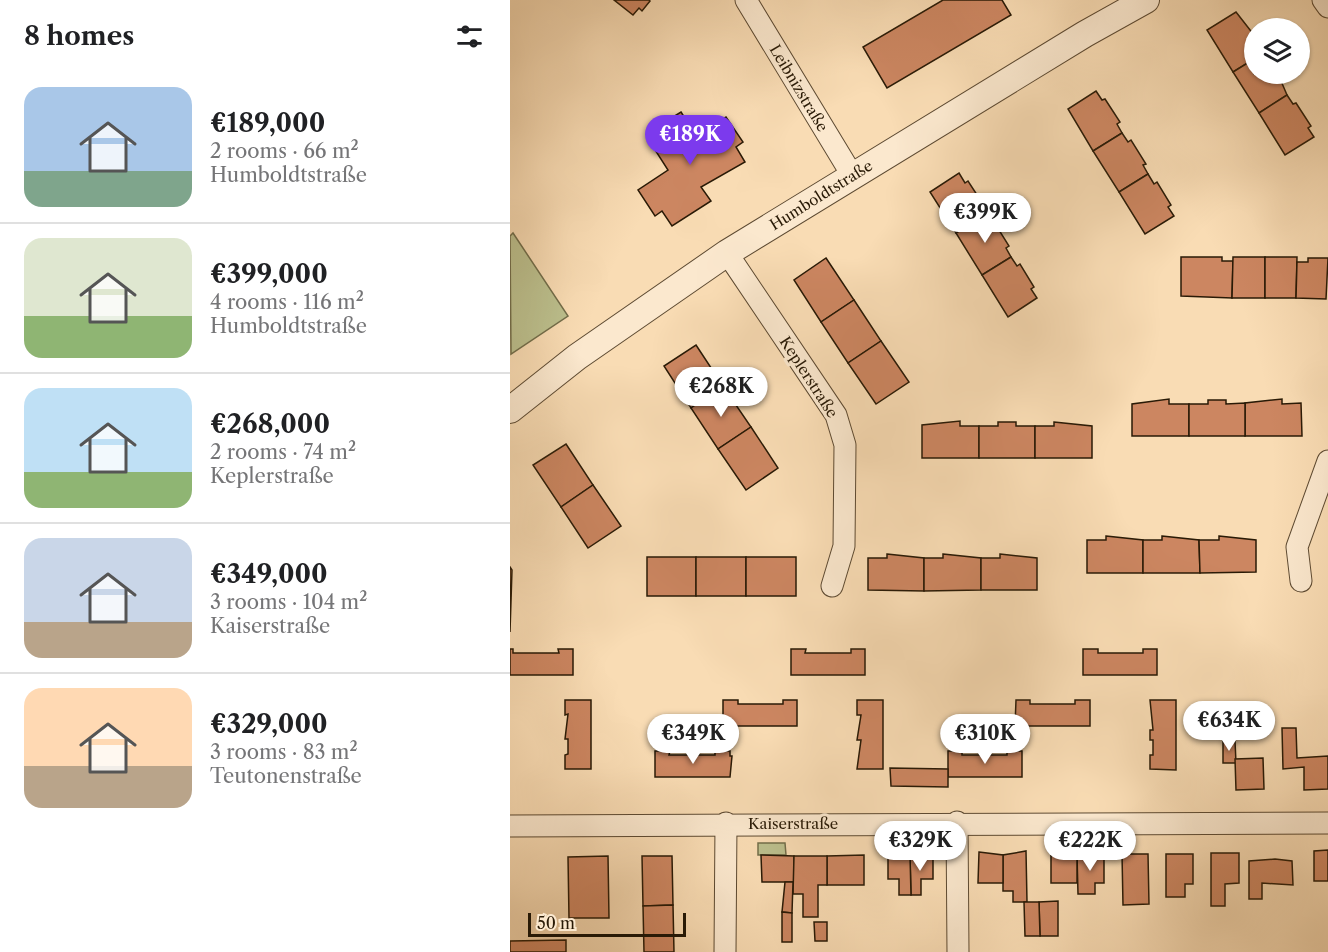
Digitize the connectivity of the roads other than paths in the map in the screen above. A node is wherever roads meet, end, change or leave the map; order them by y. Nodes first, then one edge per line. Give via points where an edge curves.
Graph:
1 (746, 0) edge
2 (1146, 0) edge
3 (1323, 0) edge
4 (1328, 7) edge
5 (852, 176) junction
6 (727, 253) junction
7 (510, 410) edge
8 (1328, 461) edge
9 (1301, 580) dead end
10 (832, 586) dead end
11 (957, 822) junction
12 (726, 823) junction
13 (1328, 823) edge
14 (510, 826) edge
15 (725, 952) edge
16 (958, 952) edge

1 - 5 street, Leibnizstraße
2 - 5 street, Humboldtstraße
3 - 4 street
5 - 6 street, Humboldtstraße
6 - 7 street, Humboldtstraße via 577,357
6 - 10 street, Keplerstraße via 836,415 845,445 844,546
8 - 9 street via 1297,547
11 - 12 street, Kaiserstraße
11 - 13 street, Kaiserstraße
11 - 16 street
12 - 14 street, Kaiserstraße
12 - 15 street

